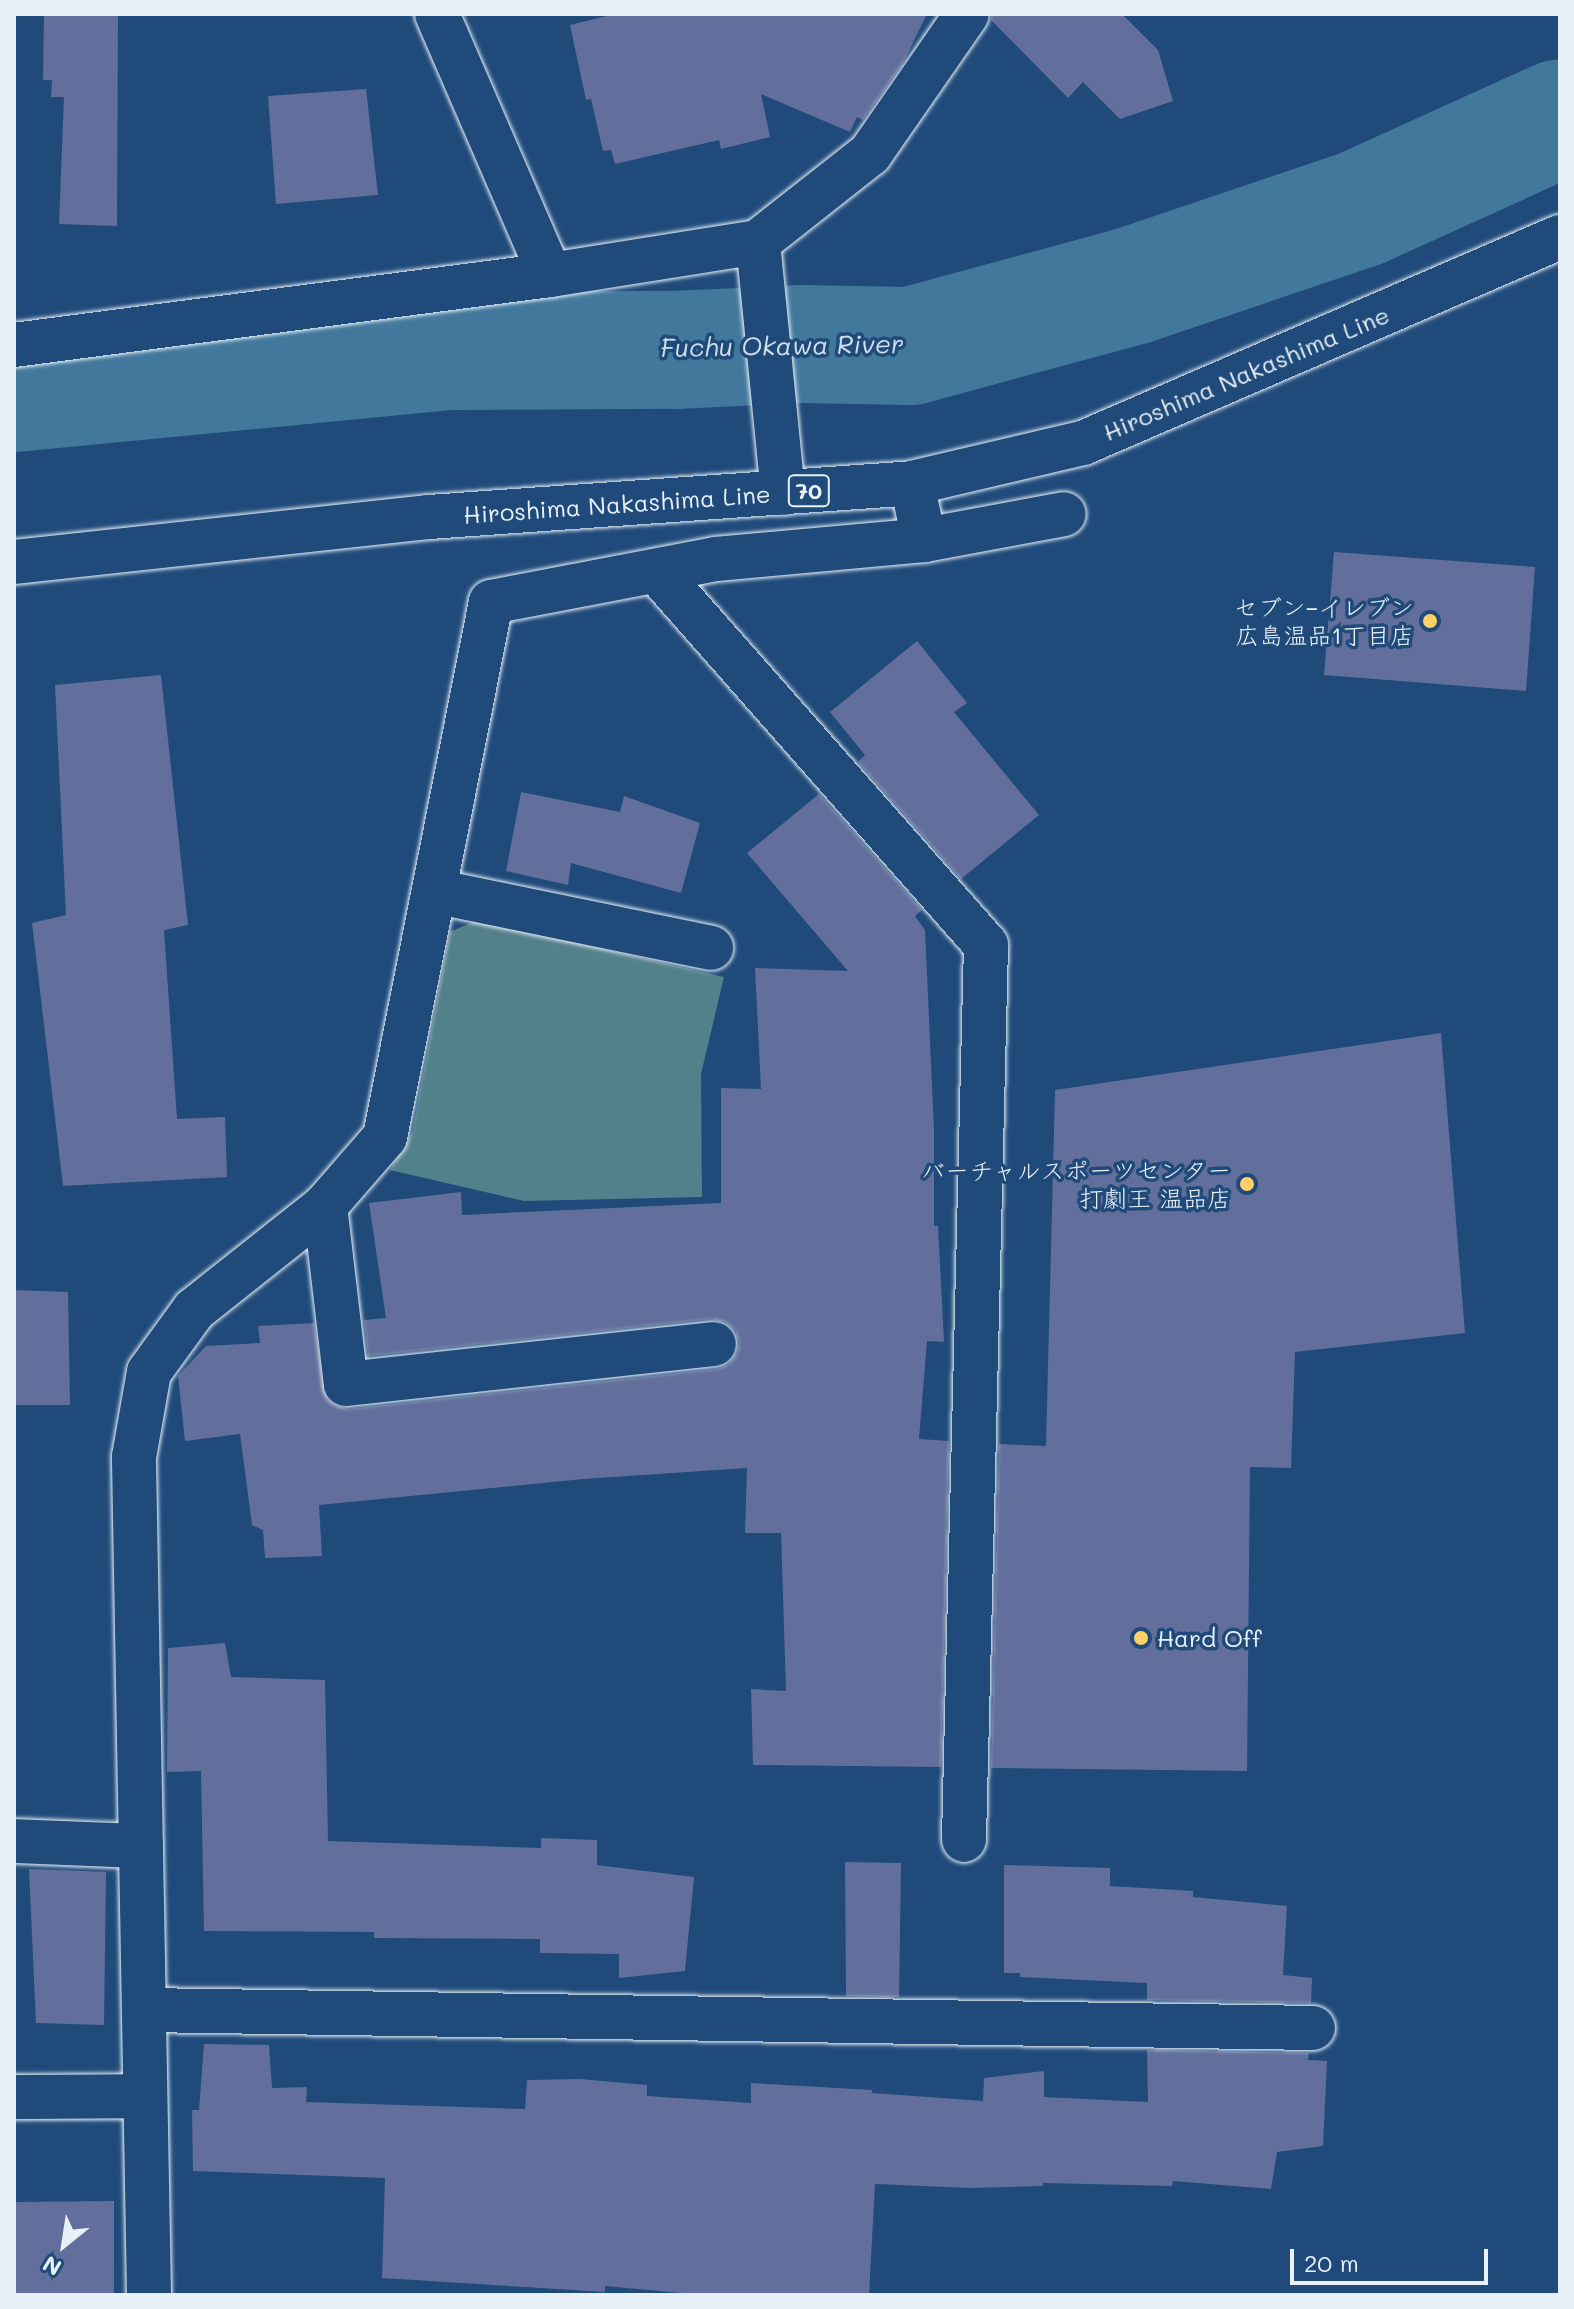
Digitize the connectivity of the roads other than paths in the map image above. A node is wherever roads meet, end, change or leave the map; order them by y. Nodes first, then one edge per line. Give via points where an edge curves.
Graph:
1 (437, 14) edge
2 (967, 14) edge
3 (1560, 237) edge
4 (758, 242) junction
5 (550, 275) junction
6 (14, 345) edge
7 (912, 483) junction
8 (783, 493) junction
9 (1064, 514) dead end
10 (924, 540) junction
11 (14, 562) edge
12 (658, 573) junction
13 (434, 891) junction
14 (711, 948) dead end
15 (325, 1206) junction
16 (714, 1344) dead end
17 (964, 1840) dead end
18 (14, 1841) edge
19 (141, 1846) junction
20 (144, 2010) junction
21 (1313, 2028) dead end
22 (145, 2096) junction
23 (14, 2097) edge
24 (149, 2295) edge

1 - 5 street
2 - 4 street via 870,154
3 - 7 street, Hiroshima Nakashima Line / 70 via 1083,443
4 - 5 street
4 - 8 street
5 - 6 street
7 - 8 street, Hiroshima Nakashima Line / 70
7 - 10 street
8 - 11 street, Hiroshima Nakashima Line / 70 via 429,517
9 - 10 street
10 - 12 street via 716,559
12 - 13 street via 491,602
12 - 17 street via 986,945
13 - 14 street
13 - 15 street via 385,1137
15 - 16 street via 346,1384
15 - 19 street via 194,1310 149,1372 134,1457
18 - 19 street
19 - 20 street
20 - 21 street
20 - 22 street
22 - 23 street
22 - 24 street

